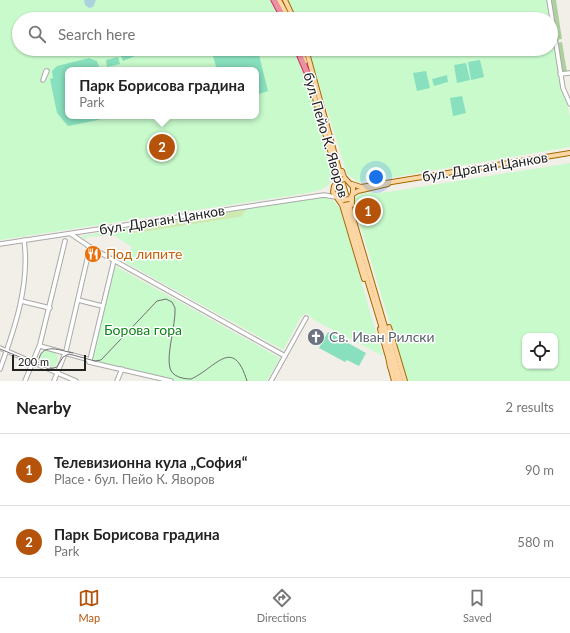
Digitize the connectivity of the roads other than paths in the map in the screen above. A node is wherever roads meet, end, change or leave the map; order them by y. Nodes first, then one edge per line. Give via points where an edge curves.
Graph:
1 (274, 0) edge
2 (279, 0) edge
3 (285, 0) edge
4 (549, 0) edge
5 (280, 12) edge
6 (285, 12) edge
7 (291, 12) edge
8 (551, 12) edge
9 (300, 56) edge
10 (303, 56) edge
11 (308, 56) edge
12 (557, 56) edge
13 (570, 72) edge
14 (560, 74) junction
15 (309, 77) junction
16 (317, 95) junction
17 (570, 104) edge
18 (570, 152) edge
19 (400, 181) junction
20 (351, 182) junction
21 (335, 184) junction
22 (324, 195) junction
23 (351, 196) junction
24 (339, 199) junction
25 (71, 234) junction
26 (24, 240) junction
27 (66, 241) dead end
28 (0, 244) edge
29 (90, 247) junction
30 (114, 260) junction
31 (78, 300) junction
32 (21, 301) junction
33 (380, 302) junction
34 (373, 304) junction
35 (102, 306) junction
36 (50, 308) junction
37 (306, 318) dead end
38 (384, 328) junction
39 (40, 346) junction
40 (0, 348) edge
41 (6, 351) junction
42 (65, 353) junction
43 (285, 356) junction
44 (90, 360) junction
45 (34, 363) junction
46 (400, 365) junction
47 (390, 367) junction
48 (0, 369) edge
49 (122, 370) junction
50 (57, 373) junction
51 (25, 381) edge
52 (54, 381) edge
53 (76, 381) edge
54 (117, 381) edge
55 (170, 381) edge
56 (271, 381) edge
57 (394, 381) edge
58 (398, 381) edge
59 (402, 381) edge
60 (405, 381) edge

1 - 5 highway
2 - 6 main road
3 - 7 main road
4 - 8 street
9 - 15 highway
10 - 15 main road, бул. Пейо К. Яворов
11 - 16 main road, бул. Пейо К. Яворов
12 - 14 street
13 - 14 street
14 - 17 street
15 - 16 main road, бул. Пейо К. Яворов
16 - 20 main road via 329,121 343,174
16 - 21 main road
16 - 38 main road, бул. Пейо К. Яворов via 369,286
18 - 19 main road, бул. Драган Цанков
19 - 20 main road, бул. Драган Цанков via 360,187
19 - 23 main road, бул. Драган Цанков via 358,191
20 - 21 main road, bridge via 344,179
20 - 23 main road via 354,189
21 - 22 street
21 - 24 main road via 333,192
22 - 24 street, бул. Драган Цанков
22 - 25 street, бул. Драган Цанков
23 - 24 main road, bridge
23 - 33 main road
24 - 34 main road
25 - 26 street, бул. Драган Цанков
25 - 29 street
26 - 28 street, бул. Драган Цанков
26 - 32 street via 26,270
27 - 36 street
29 - 30 street
29 - 31 street
30 - 35 street
30 - 43 street
31 - 35 street
31 - 42 street
32 - 36 street
32 - 41 street
33 - 38 main road
33 - 46 main road
34 - 38 main road
34 - 47 main road
35 - 44 street
36 - 39 street
37 - 43 street
38 - 46 main road
38 - 47 main road
38 - 58 main road, бул. Пейо К. Яворов
38 - 59 main road, бул. Пейо К. Яворов
39 - 42 street
39 - 45 street
40 - 41 street
41 - 45 street
41 - 48 street
42 - 44 street
42 - 50 street
43 - 56 street
44 - 49 street via 89,362
45 - 50 street
45 - 51 street
46 - 60 main road
47 - 57 main road
49 - 54 street
49 - 55 street
50 - 52 street
50 - 53 street

